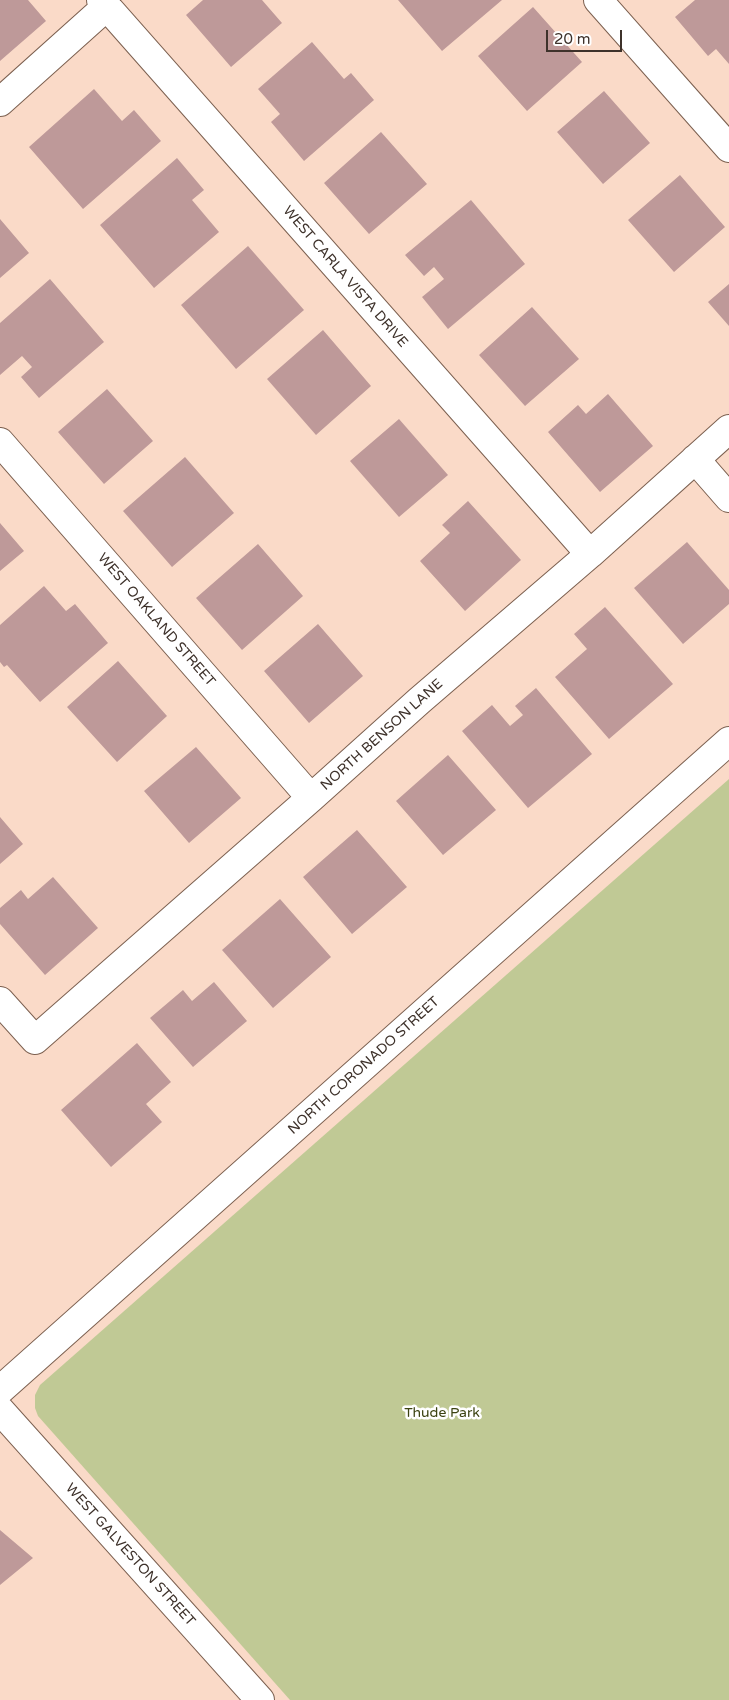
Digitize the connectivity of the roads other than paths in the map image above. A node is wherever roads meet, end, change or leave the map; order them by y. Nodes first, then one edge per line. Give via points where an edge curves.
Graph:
1 (598, 0) edge
2 (104, 3) edge
3 (0, 102) edge
4 (729, 148) edge
5 (729, 429) edge
6 (0, 442) edge
7 (695, 459) junction
8 (729, 498) edge
9 (590, 554) junction
10 (729, 741) edge
11 (311, 798) junction
12 (0, 1001) edge
13 (0, 1390) edge
14 (0, 1410) edge
15 (260, 1700) edge

1 - 4 street
2 - 3 street
2 - 9 street, WEST CARLA VISTA DRIVE
5 - 7 street, NORTH BENSON LANE
6 - 11 street, WEST OAKLAND STREET
7 - 8 street
7 - 9 street, NORTH BENSON LANE
9 - 11 street, NORTH BENSON LANE
10 - 13 street, NORTH CORONADO STREET
11 - 12 street, NORTH BENSON LANE via 35,1040
14 - 15 street, WEST GALVESTON STREET

